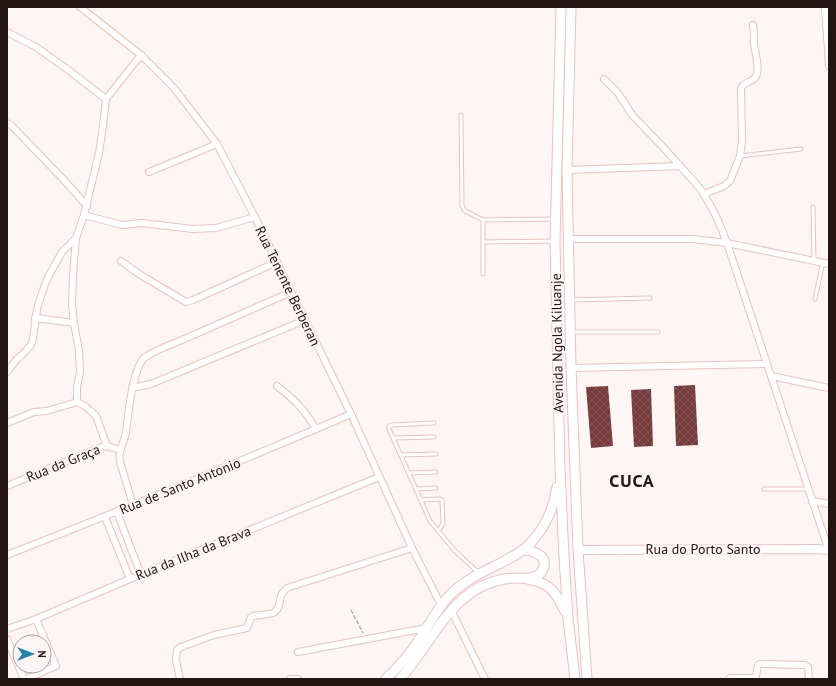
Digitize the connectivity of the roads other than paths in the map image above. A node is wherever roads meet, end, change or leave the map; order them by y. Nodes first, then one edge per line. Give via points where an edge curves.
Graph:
1 (80, 7) edge
2 (561, 7) edge
3 (570, 7) edge
4 (825, 7) edge
5 (753, 25) dead end
6 (7, 32) edge
7 (828, 48) edge
8 (141, 55) junction
9 (829, 66) edge
10 (604, 79) dead end
11 (106, 99) junction
12 (461, 115) dead end
13 (7, 123) edge
14 (216, 144) junction
15 (802, 149) dead end
16 (740, 156) junction
17 (680, 166) junction
18 (567, 170) junction
19 (149, 172) dead end
20 (704, 194) junction
21 (87, 206) junction
22 (813, 207) dead end
23 (84, 215) junction
24 (255, 217) junction
25 (556, 219) junction
26 (483, 220) junction
27 (76, 238) junction
28 (568, 239) junction
29 (555, 241) junction
30 (484, 242) junction
31 (727, 243) junction
32 (814, 260) junction
33 (121, 261) dead end
34 (276, 262) junction
35 (826, 263) edge
36 (483, 274) dead end
37 (291, 292) junction
38 (650, 298) dead end
39 (815, 299) dead end
40 (570, 300) junction
41 (35, 318) junction
42 (305, 320) junction
43 (74, 323) junction
44 (570, 332) junction
45 (658, 332) dead end
46 (766, 364) junction
47 (571, 368) junction
48 (7, 372) edge
49 (771, 376) junction
50 (277, 386) dead end
51 (132, 388) junction
52 (829, 388) edge
53 (77, 402) junction
54 (351, 414) junction
55 (7, 423) edge
56 (434, 423) dead end
57 (316, 429) junction
58 (434, 437) dead end
59 (393, 438) junction
60 (107, 446) junction
61 (120, 450) junction
62 (436, 454) dead end
63 (400, 455) junction
64 (560, 470) junction
65 (436, 472) dead end
66 (409, 473) junction
67 (379, 477) junction
68 (7, 486) edge
69 (436, 488) dead end
70 (416, 489) junction
71 (764, 489) dead end
72 (808, 489) junction
73 (421, 500) junction
74 (812, 501) junction
75 (829, 504) edge
76 (133, 505) junction
77 (117, 512) junction
78 (105, 517) junction
79 (438, 531) junction
80 (412, 548) junction
81 (524, 550) junction
82 (578, 550) junction
83 (829, 550) edge
84 (7, 555) edge
85 (480, 573) junction
86 (141, 575) junction
87 (527, 578) junction
88 (130, 579) junction
89 (441, 605) junction
90 (451, 610) junction
91 (568, 618) junction
92 (36, 619) junction
93 (426, 628) junction
94 (7, 629) edge
95 (7, 639) edge
96 (298, 652) dead end
97 (25, 679) edge
98 (180, 679) edge
99 (290, 679) edge
100 (298, 679) edge
101 (386, 679) edge
102 (400, 679) edge
103 (485, 679) edge
104 (575, 679) edge
105 (587, 679) edge
106 (729, 679) edge
107 (809, 679) edge

1 - 8 street, Rua Tenente Berberan
2 - 25 main road, Avenida Ngola Kiluanje
3 - 18 main road, Avenida Ngola Kiluanje
4 - 7 street
5 - 16 street via 757,71 755,78 743,84 741,89
6 - 11 street via 36,47
7 - 9 street
8 - 11 street
8 - 14 street, Rua Tenente Berberan via 174,88
10 - 17 street via 618,93 639,124
11 - 21 street via 99,153
12 - 26 lane via 462,206 465,211
13 - 21 street
14 - 19 street
14 - 24 street, Rua Tenente Berberan
15 - 16 lane
16 - 20 street via 730,181
17 - 18 street
17 - 20 street
18 - 28 main road, Avenida Ngola Kiluanje
20 - 31 street
21 - 23 street
22 - 32 lane
23 - 24 street via 122,225 142,223 193,230 216,228
23 - 27 street
24 - 34 street, Rua Tenente Berberan
25 - 26 lane
25 - 29 main road, Avenida Ngola Kiluanje
26 - 30 lane
27 - 41 street via 62,252 52,271
27 - 43 street via 72,305
28 - 31 street via 681,238
28 - 40 main road, Avenida Ngola Kiluanje
29 - 30 lane
29 - 64 main road, Avenida Ngola Kiluanje
30 - 36 lane
31 - 32 street
31 - 46 street
32 - 35 street
33 - 34 street via 186,302
34 - 37 street, Rua Tenente Berberan
35 - 39 lane
37 - 42 street, Rua Tenente Berberan
37 - 51 street via 150,354 144,358
38 - 40 lane
40 - 44 main road, Avenida Ngola Kiluanje
41 - 43 street
41 - 48 street via 31,345
42 - 51 street via 151,384
42 - 54 street, Rua Tenente Berberan
43 - 53 street via 80,372
44 - 45 lane
44 - 47 main road, Avenida Ngola Kiluanje
46 - 47 street
46 - 49 street
47 - 82 main road, Avenida Ngola Kiluanje
49 - 52 street
49 - 72 street
50 - 57 street via 302,408
51 - 61 street via 126,433
53 - 55 street via 34,412
53 - 60 street via 96,416
54 - 57 street, Rua de Santo Antonio
54 - 67 street, Rua Tenente Berberan
56 - 59 lane via 392,425 389,429
57 - 76 street, Rua de Santo Antonio
58 - 59 lane
59 - 63 lane
60 - 61 street, Rua da Graça
60 - 68 street, Rua da Graça
61 - 76 street via 120,462
62 - 63 lane
63 - 66 lane
64 - 81 main road via 556,497 549,516
64 - 91 main road, Avenida Ngola Kiluanje
65 - 66 lane
66 - 70 lane
67 - 80 street, Rua Tenente Berberan
67 - 86 street, Rua da Ilha da Brava
69 - 70 lane
70 - 73 lane
71 - 72 lane
72 - 74 street
73 - 79 lane via 430,521
73 - 79 lane via 442,500 443,524
74 - 75 street
74 - 83 street
76 - 77 street, Rua de Santo Antonio
77 - 78 street, Rua de Santo Antonio
77 - 86 street
78 - 84 street, Rua de Santo Antonio
78 - 88 street
79 - 85 lane via 455,551
80 - 89 street, Rua Tenente Berberan
80 - 98 street via 288,588 283,592 277,610 251,617 247,628 181,647 177,650 176,660
81 - 85 main road
81 - 87 main road via 541,555 545,565 537,576
82 - 83 street, Rua do Porto Santo
82 - 105 main road, Avenida Ngola Kiluanje
85 - 89 main road via 450,595
86 - 88 street, Rua da Ilha da Brava
87 - 90 main road via 508,578 483,584
87 - 91 main road via 541,582 553,590
88 - 92 street, Rua da Ilha da Brava
89 - 93 main road
90 - 102 main road
90 - 103 street
91 - 104 main road, Avenida Ngola Kiluanje
92 - 94 street, Rua da Ilha da Brava
92 - 97 street via 56,666
93 - 96 street
93 - 101 main road via 410,652
95 - 97 street
99 - 100 street
106 - 107 street via 755,678 760,664 805,665 808,667

